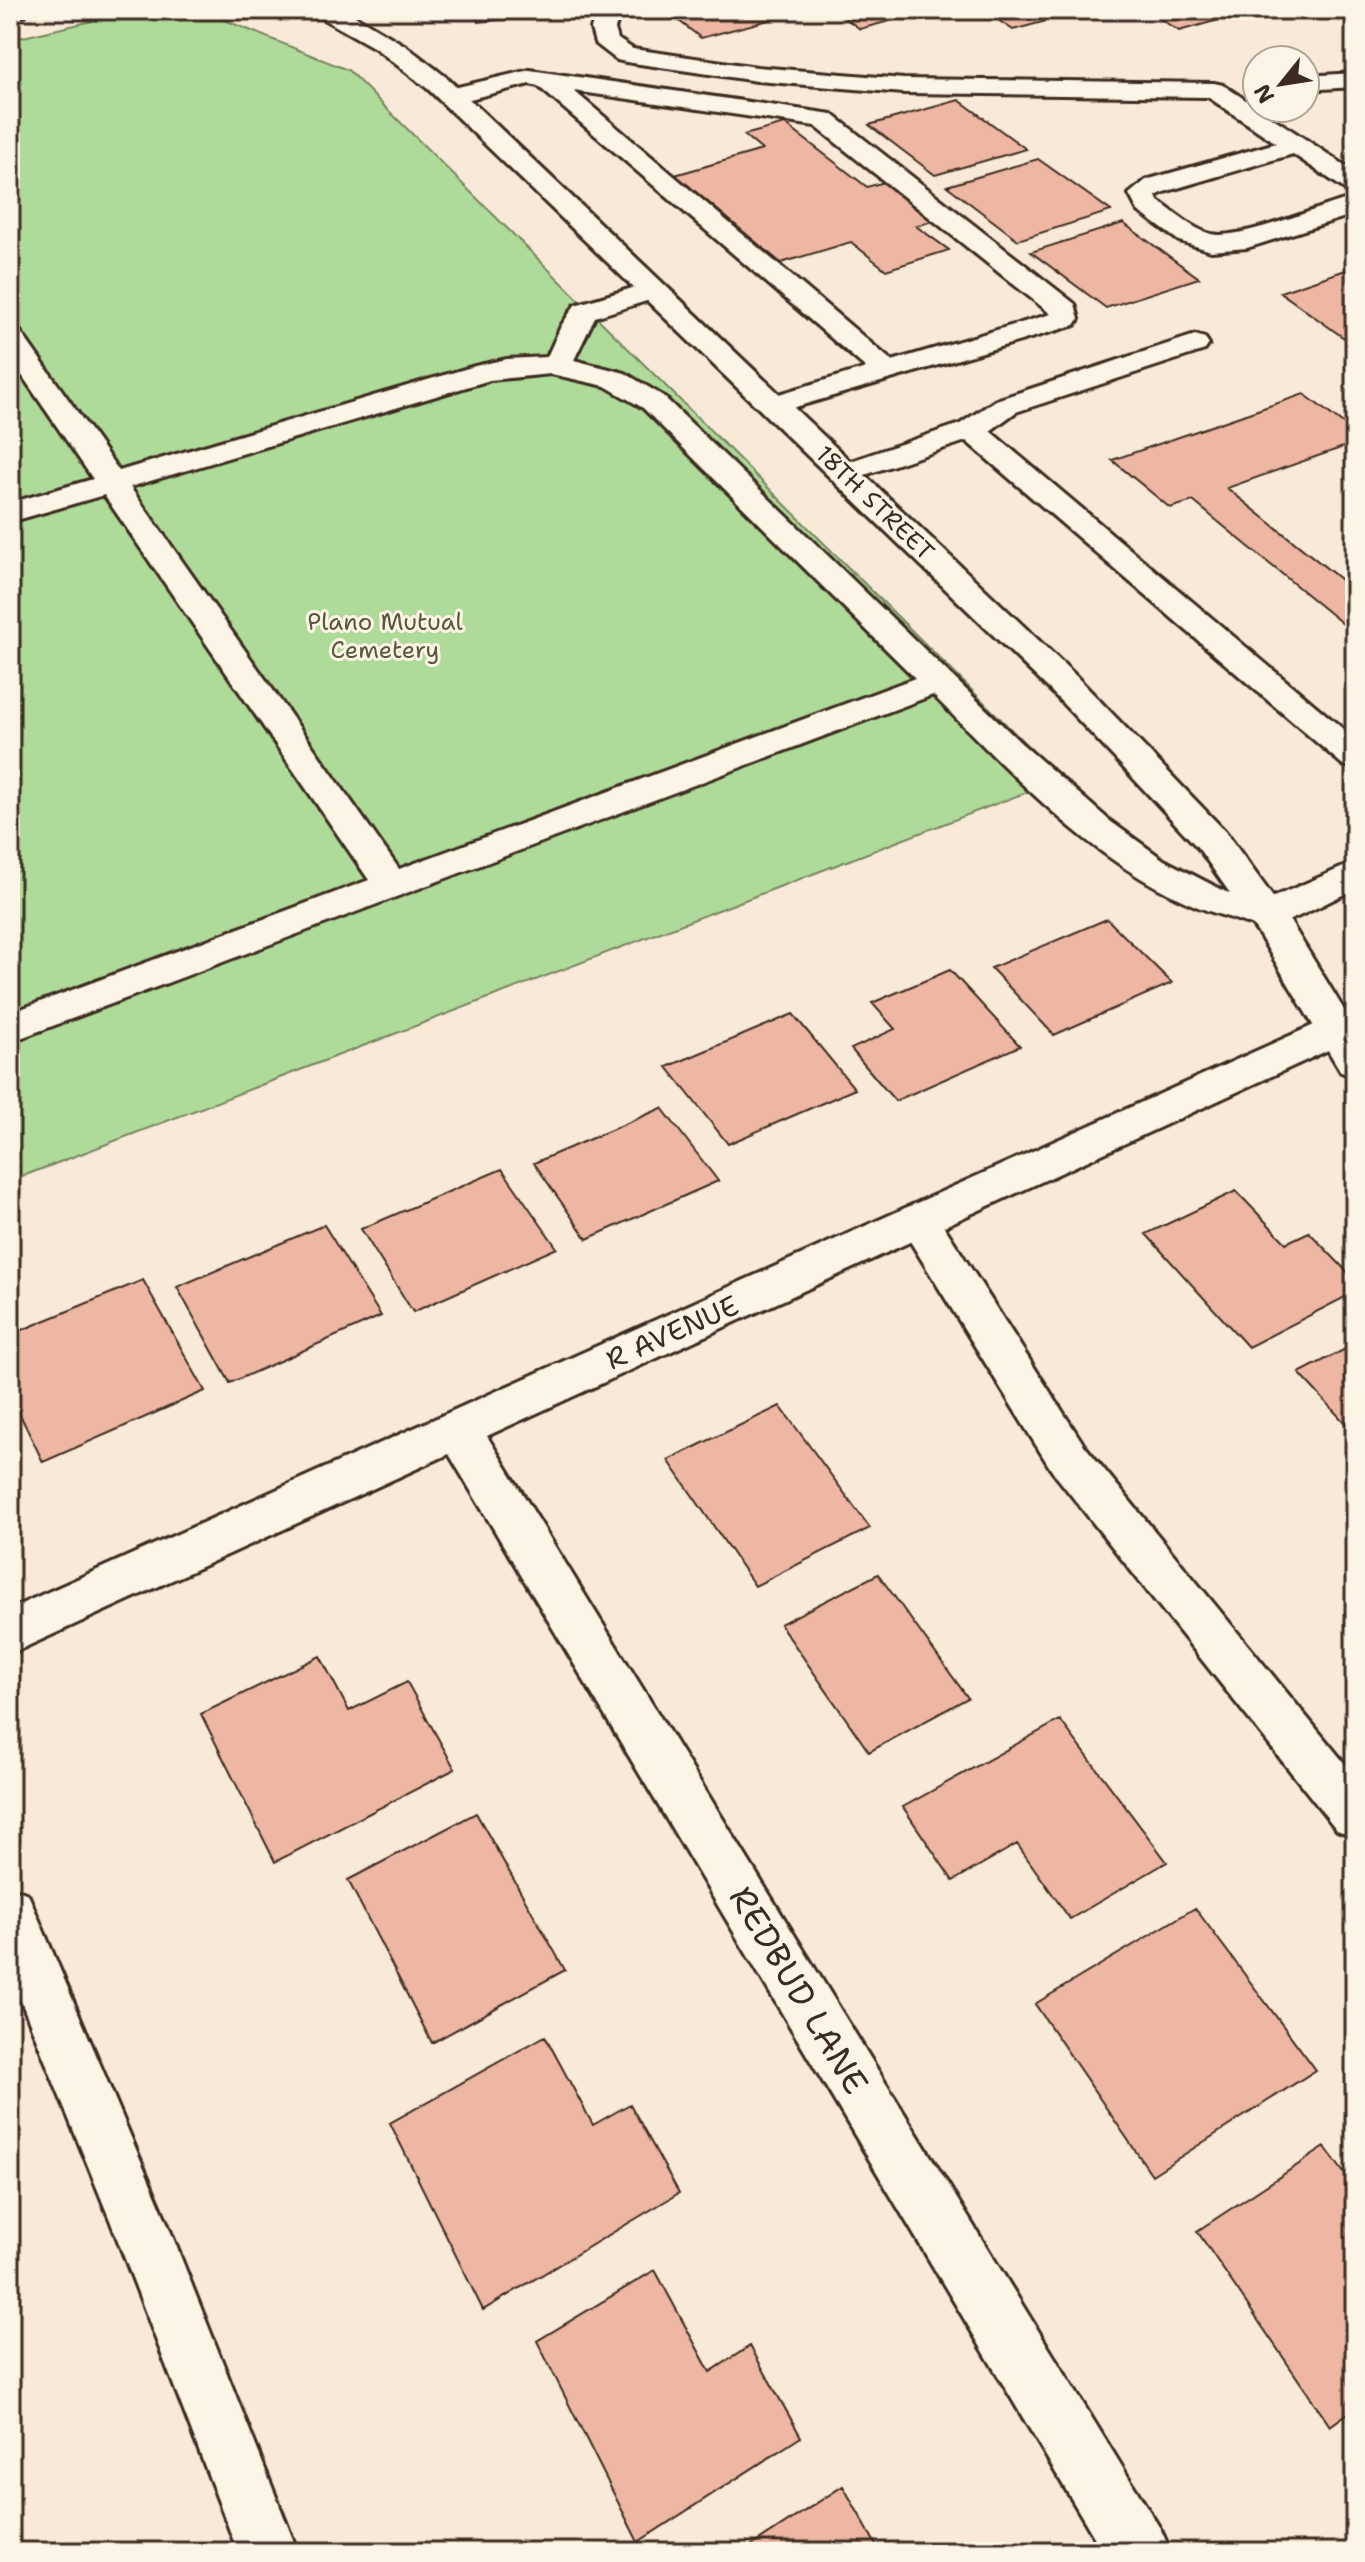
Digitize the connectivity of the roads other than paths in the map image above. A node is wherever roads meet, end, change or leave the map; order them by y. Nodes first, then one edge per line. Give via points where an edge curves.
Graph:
1 (16, 10) edge
2 (325, 10) edge
3 (609, 10) edge
4 (10, 11) edge
5 (545, 79) junction
6 (1355, 80) edge
7 (1321, 82) edge
8 (1241, 88) edge
9 (1214, 90) junction
10 (450, 96) junction
11 (1297, 145) junction
12 (1355, 184) edge
13 (1355, 205) edge
14 (653, 290) junction
15 (10, 337) edge
16 (1195, 344) dead end
17 (557, 366) junction
18 (887, 371) junction
19 (772, 405) junction
20 (971, 430) junction
21 (844, 473) junction
22 (111, 483) junction
23 (10, 513) edge
24 (939, 681) junction
25 (1355, 757) edge
26 (1355, 874) edge
27 (391, 885) junction
28 (1265, 915) junction
29 (10, 1028) edge
30 (1344, 1046) edge
31 (918, 1220) junction
32 (458, 1429) junction
33 (10, 1632) edge
34 (1355, 1814) edge
35 (10, 1911) edge
36 (268, 2552) edge
37 (1139, 2552) edge

1 - 4 street
2 - 10 street, 18TH STREET via 384,40
3 - 9 lane via 603,29 607,43 626,55 757,74 904,86
5 - 10 lane via 530,77
5 - 18 lane
5 - 18 lane via 823,119 1065,310 1065,319
6 - 7 lane
8 - 9 lane
9 - 11 lane
10 - 14 street, 18TH STREET
11 - 12 lane
11 - 13 lane via 1142,194 1147,205 1189,235 1211,243 1237,242
14 - 17 lane via 585,311
14 - 19 street, 18TH STREET
15 - 22 lane
16 - 20 lane via 1006,406
17 - 22 lane via 485,372
17 - 24 lane via 619,381 653,402
18 - 19 lane
19 - 21 street, 18TH STREET
20 - 21 lane
20 - 25 lane
21 - 28 street, 18TH STREET via 1135,758 1212,840
22 - 23 lane
22 - 27 lane
24 - 27 lane
24 - 28 lane via 1055,793 1151,869 1214,901
26 - 28 lane
27 - 29 lane
28 - 30 street, 18TH STREET
30 - 31 street, R AVENUE
31 - 32 street, R AVENUE
31 - 34 lane via 1068,1458
32 - 33 street, R AVENUE
32 - 37 street, REDBUD LANE
35 - 36 lane

